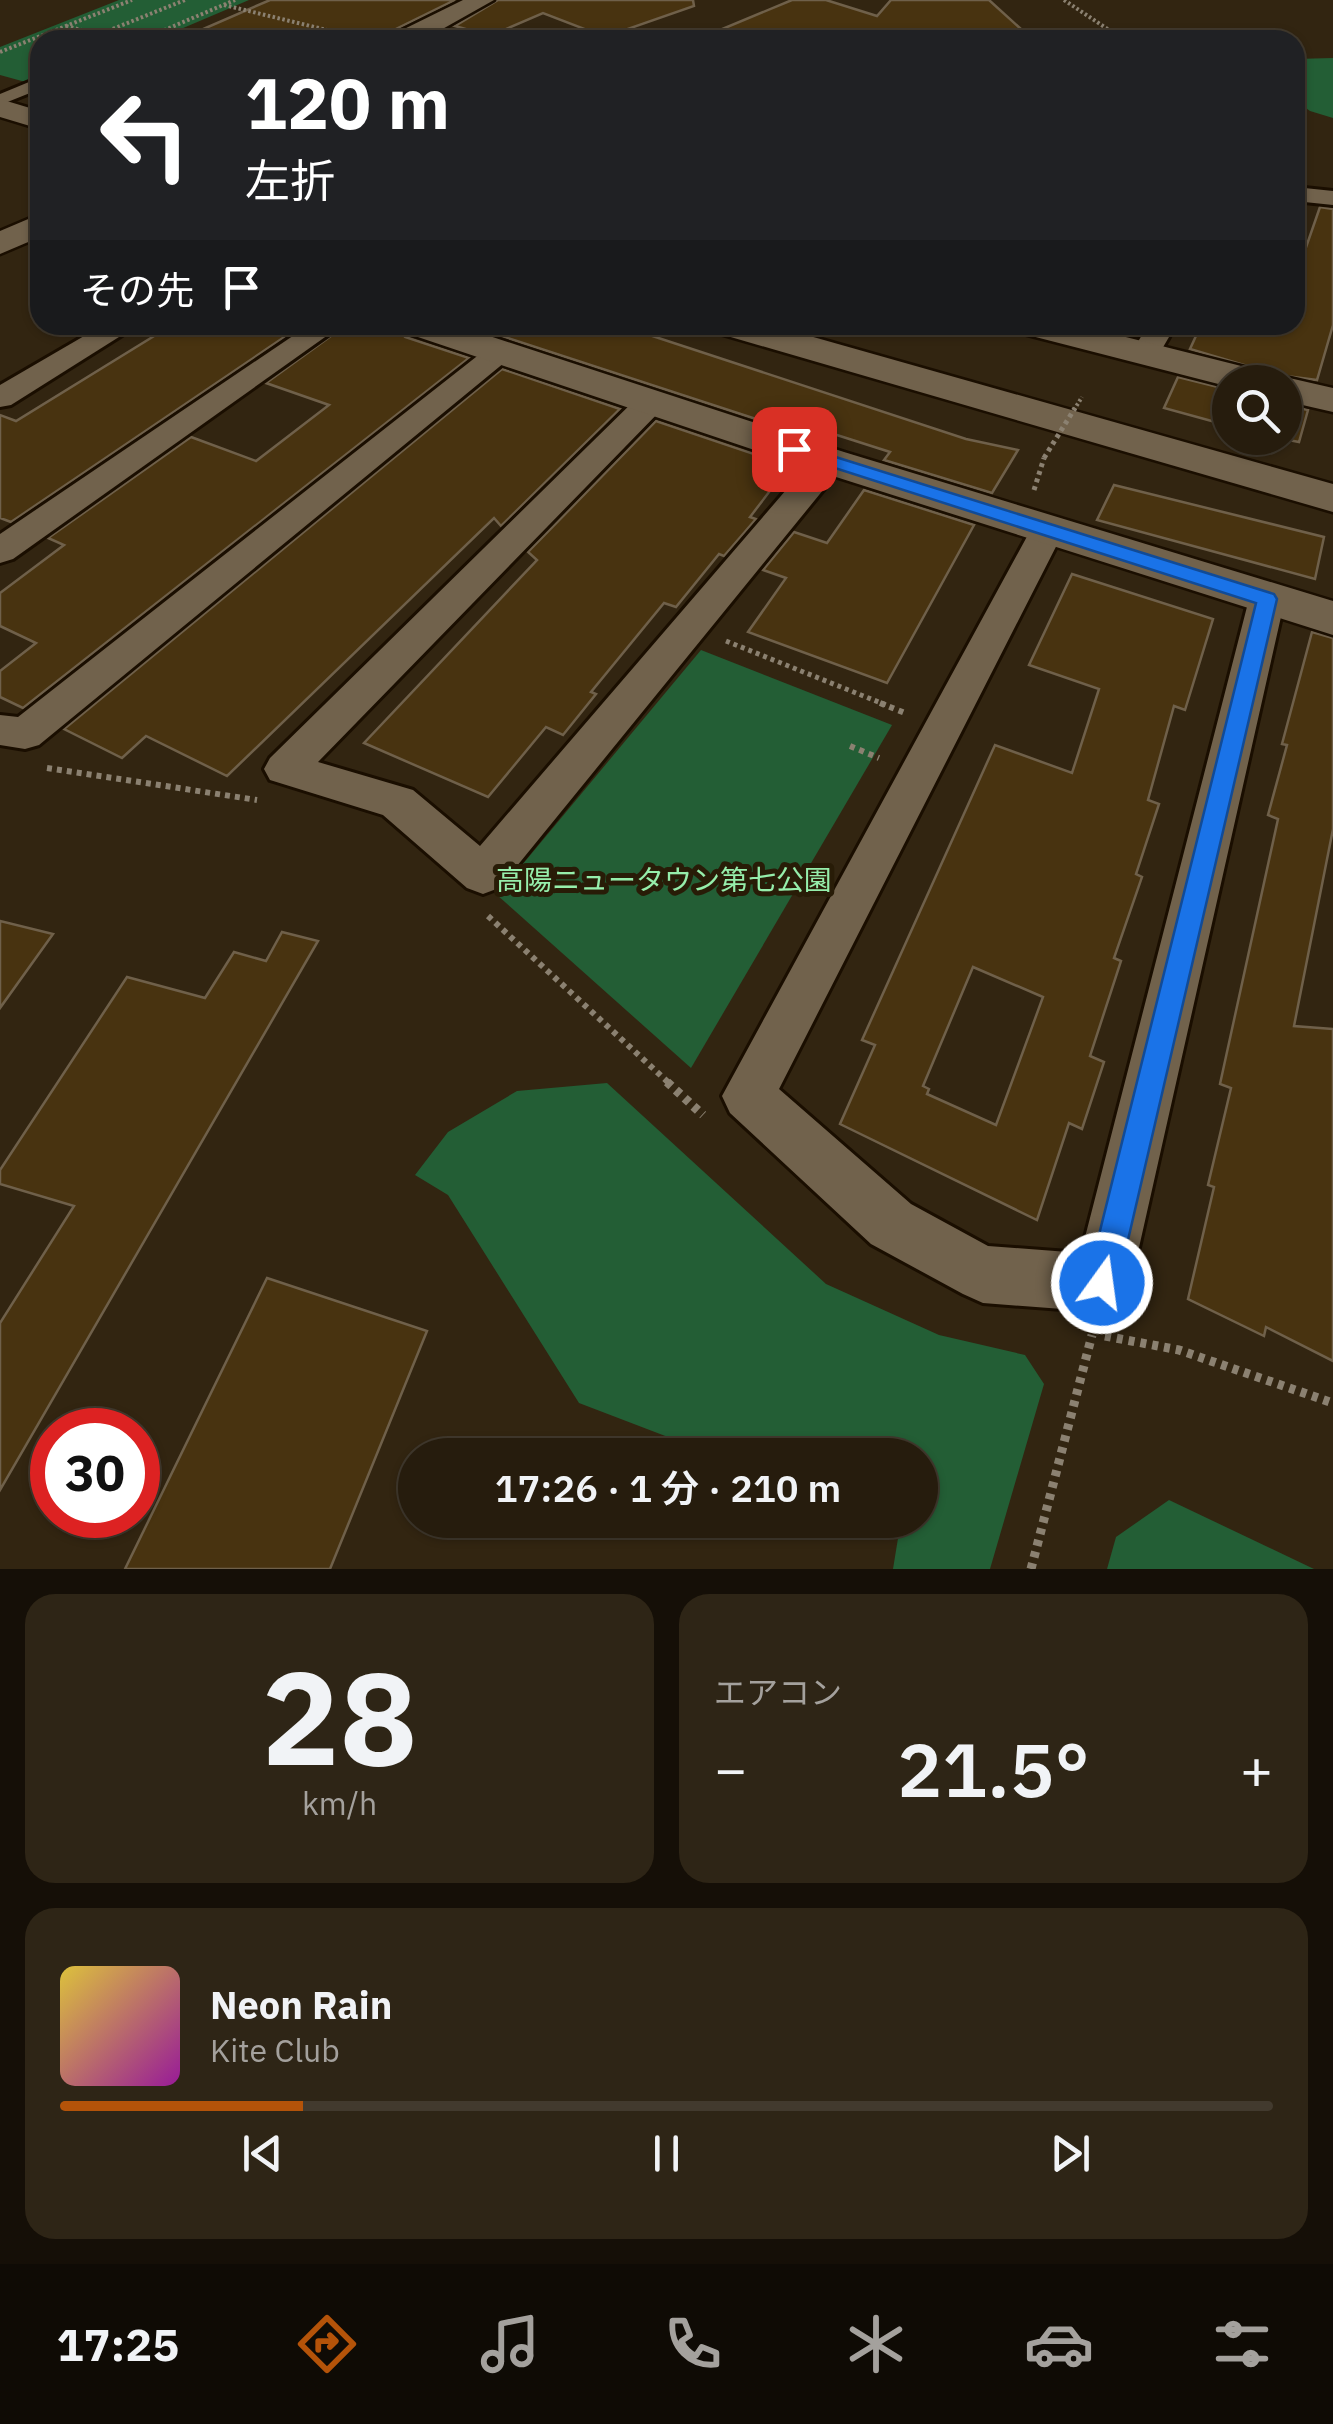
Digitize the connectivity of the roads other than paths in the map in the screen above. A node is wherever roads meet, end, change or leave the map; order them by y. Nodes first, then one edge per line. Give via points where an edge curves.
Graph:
1 (482, 0) edge
2 (423, 30) edge
3 (30, 87) edge
4 (0, 100) edge
5 (0, 108) edge
6 (30, 117) edge
7 (1305, 195) edge
8 (1333, 198) edge
9 (30, 229) edge
10 (0, 244) edge
11 (107, 335) edge
12 (313, 335) edge
13 (449, 335) edge
14 (765, 335) edge
15 (1113, 335) edge
16 (1153, 340) edge
17 (500, 352) junction
18 (1216, 365) edge
19 (1302, 393) edge
20 (0, 398) edge
21 (1333, 400) edge
22 (652, 402) junction
23 (829, 461) junction
24 (1333, 498) edge
25 (1047, 531) junction
26 (0, 551) edge
27 (1267, 599) junction
28 (1333, 618) edge
29 (0, 730) edge

1 - 2 street
3 - 4 street
5 - 6 street
7 - 8 street
9 - 10 street
11 - 20 street
12 - 26 street
13 - 17 street
14 - 24 street
15 - 16 street
16 - 18 street
17 - 22 street
17 - 29 street via 24,734
19 - 21 street
22 - 23 street
22 - 23 street via 285,769 398,802 483,876
23 - 25 street
25 - 27 street
25 - 27 street via 748,1096 891,1224 983,1274 1102,1283
27 - 28 street

